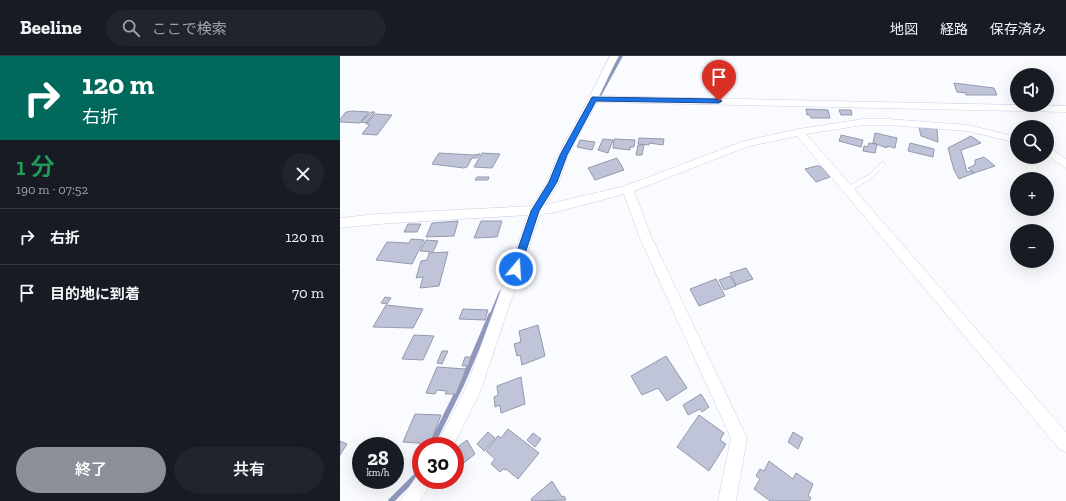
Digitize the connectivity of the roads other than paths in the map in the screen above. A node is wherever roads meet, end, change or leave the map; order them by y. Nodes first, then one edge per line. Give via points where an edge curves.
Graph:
1 (614, 56) edge
2 (594, 99) junction
3 (953, 106) junction
4 (1066, 109) edge
5 (968, 128) junction
6 (799, 132) junction
7 (1010, 138) edge
8 (1054, 150) edge
9 (1066, 152) edge
10 (1054, 155) edge
11 (883, 164) dead end
12 (1066, 164) edge
13 (628, 189) junction
14 (848, 189) junction
15 (535, 211) junction
16 (340, 223) edge
17 (449, 437) edge
18 (1066, 444) edge
19 (418, 489) edge
20 (409, 501) edge
21 (727, 501) edge

1 - 2 street
2 - 3 street
2 - 15 street via 563,155 553,182
3 - 4 street
3 - 5 street
5 - 6 street via 862,122
5 - 7 street
6 - 13 street via 744,144
6 - 14 street
8 - 9 street
10 - 12 street
11 - 14 lane via 871,176
13 - 15 street via 575,205
13 - 21 street via 645,236 739,438
14 - 18 street
15 - 16 street
15 - 17 street via 472,392
19 - 20 street

